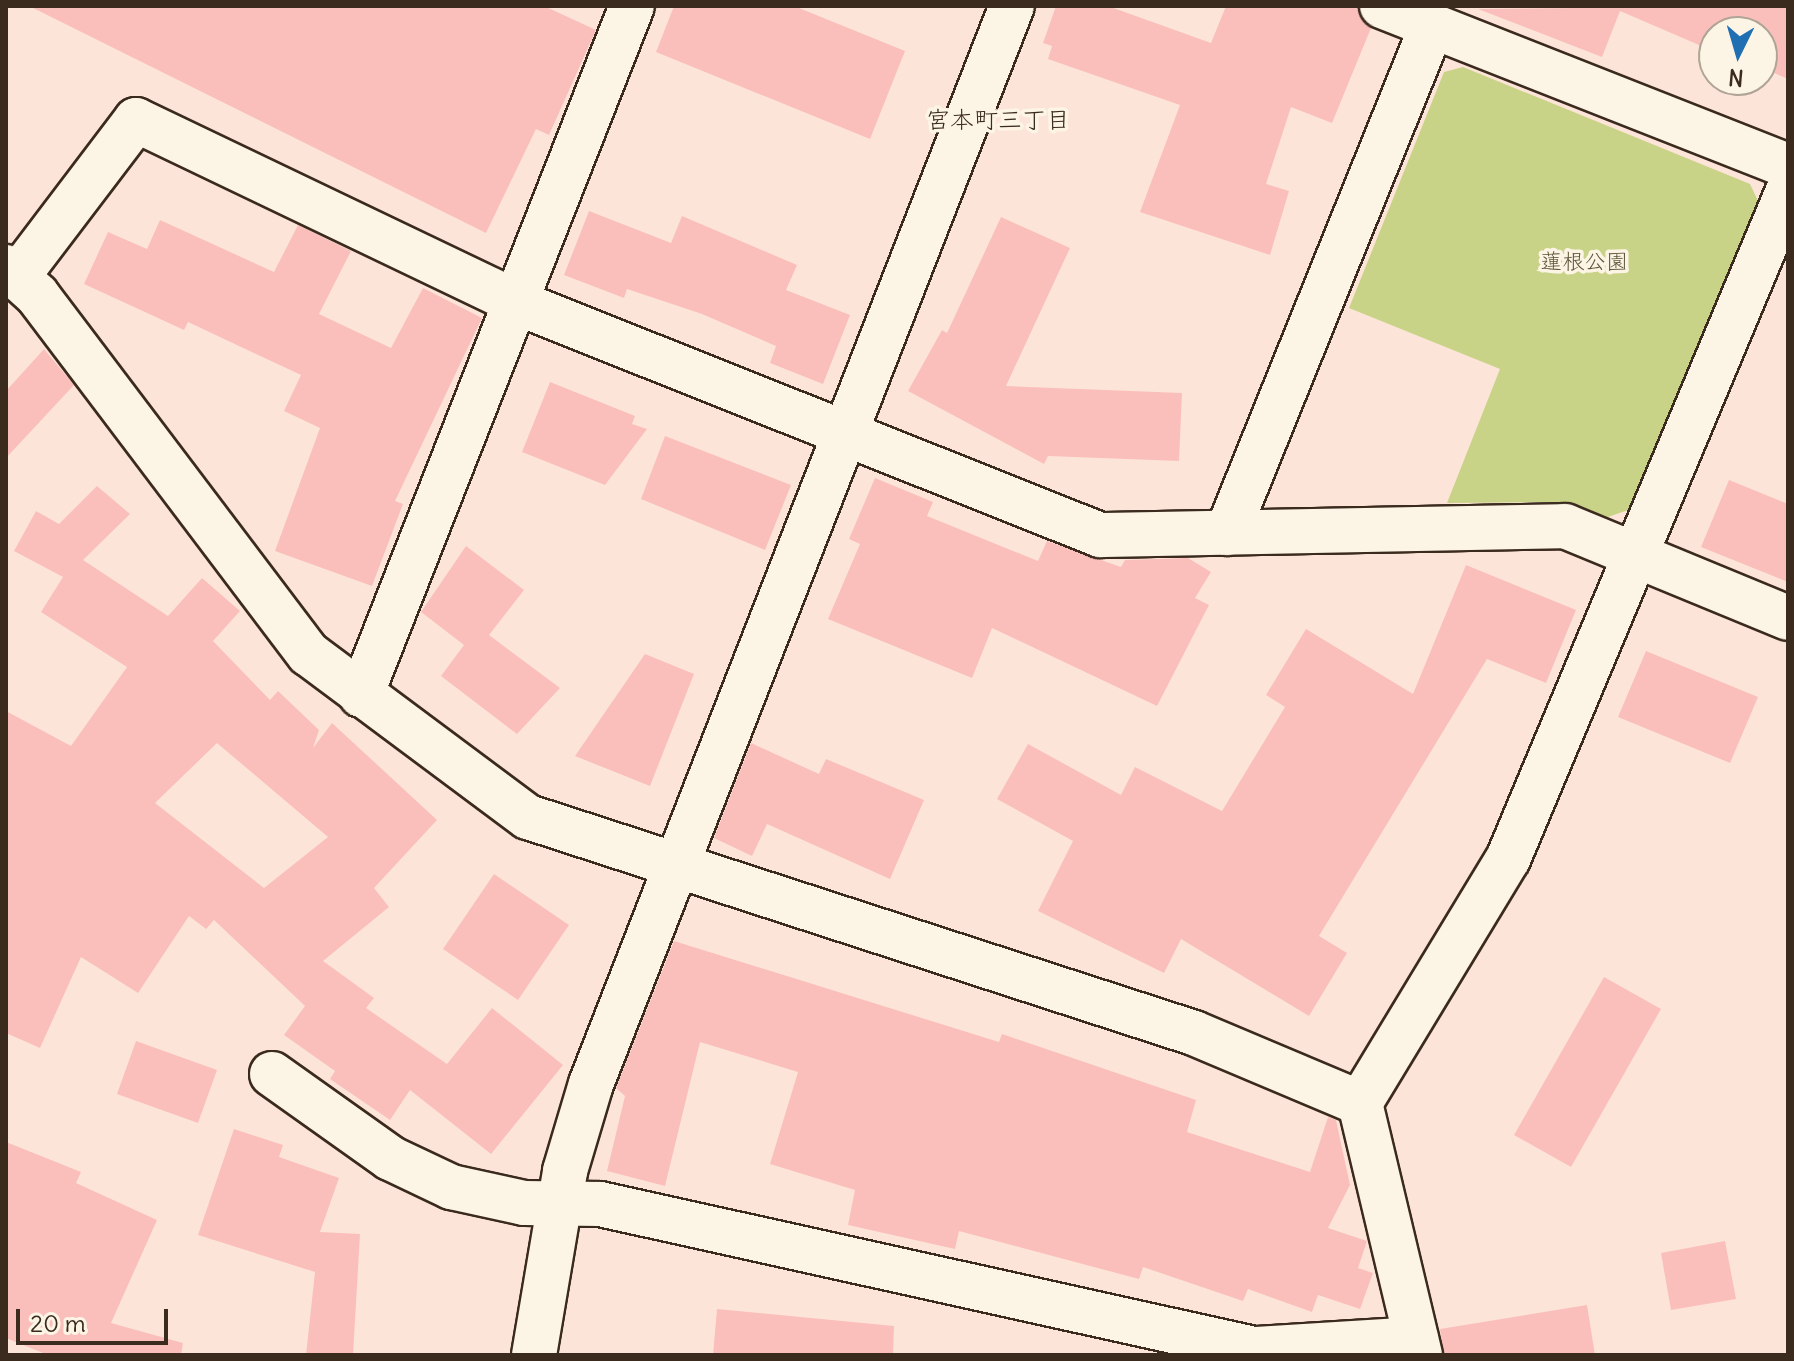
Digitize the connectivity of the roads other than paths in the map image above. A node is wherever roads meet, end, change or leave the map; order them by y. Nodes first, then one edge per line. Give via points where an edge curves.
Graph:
1 (632, 6) edge
2 (1012, 6) edge
3 (1382, 6) edge
4 (1432, 26) junction
5 (1788, 166) edge
6 (1788, 191) edge
7 (12, 272) edge
8 (518, 303) junction
9 (844, 432) junction
10 (1227, 533) junction
11 (1635, 556) junction
12 (1788, 618) edge
13 (361, 695) junction
14 (671, 867) junction
15 (272, 1074) dead end
16 (1360, 1103) junction
17 (560, 1203) junction
18 (1418, 1347) edge
19 (534, 1355) edge

1 - 8 street
2 - 9 street
3 - 4 street
4 - 5 street
4 - 10 street
6 - 11 street
7 - 8 street via 136,120
7 - 13 street via 309,654
8 - 9 street
8 - 13 street
9 - 10 street via 1100,535
9 - 14 street
10 - 11 street via 1565,526
11 - 12 street
11 - 16 street via 1508,859
13 - 14 street via 528,817
14 - 16 street via 1194,1033
14 - 17 street via 591,1084
15 - 17 street via 390,1158 451,1187
16 - 18 street
17 - 18 street via 600,1204 1254,1349
17 - 19 street

